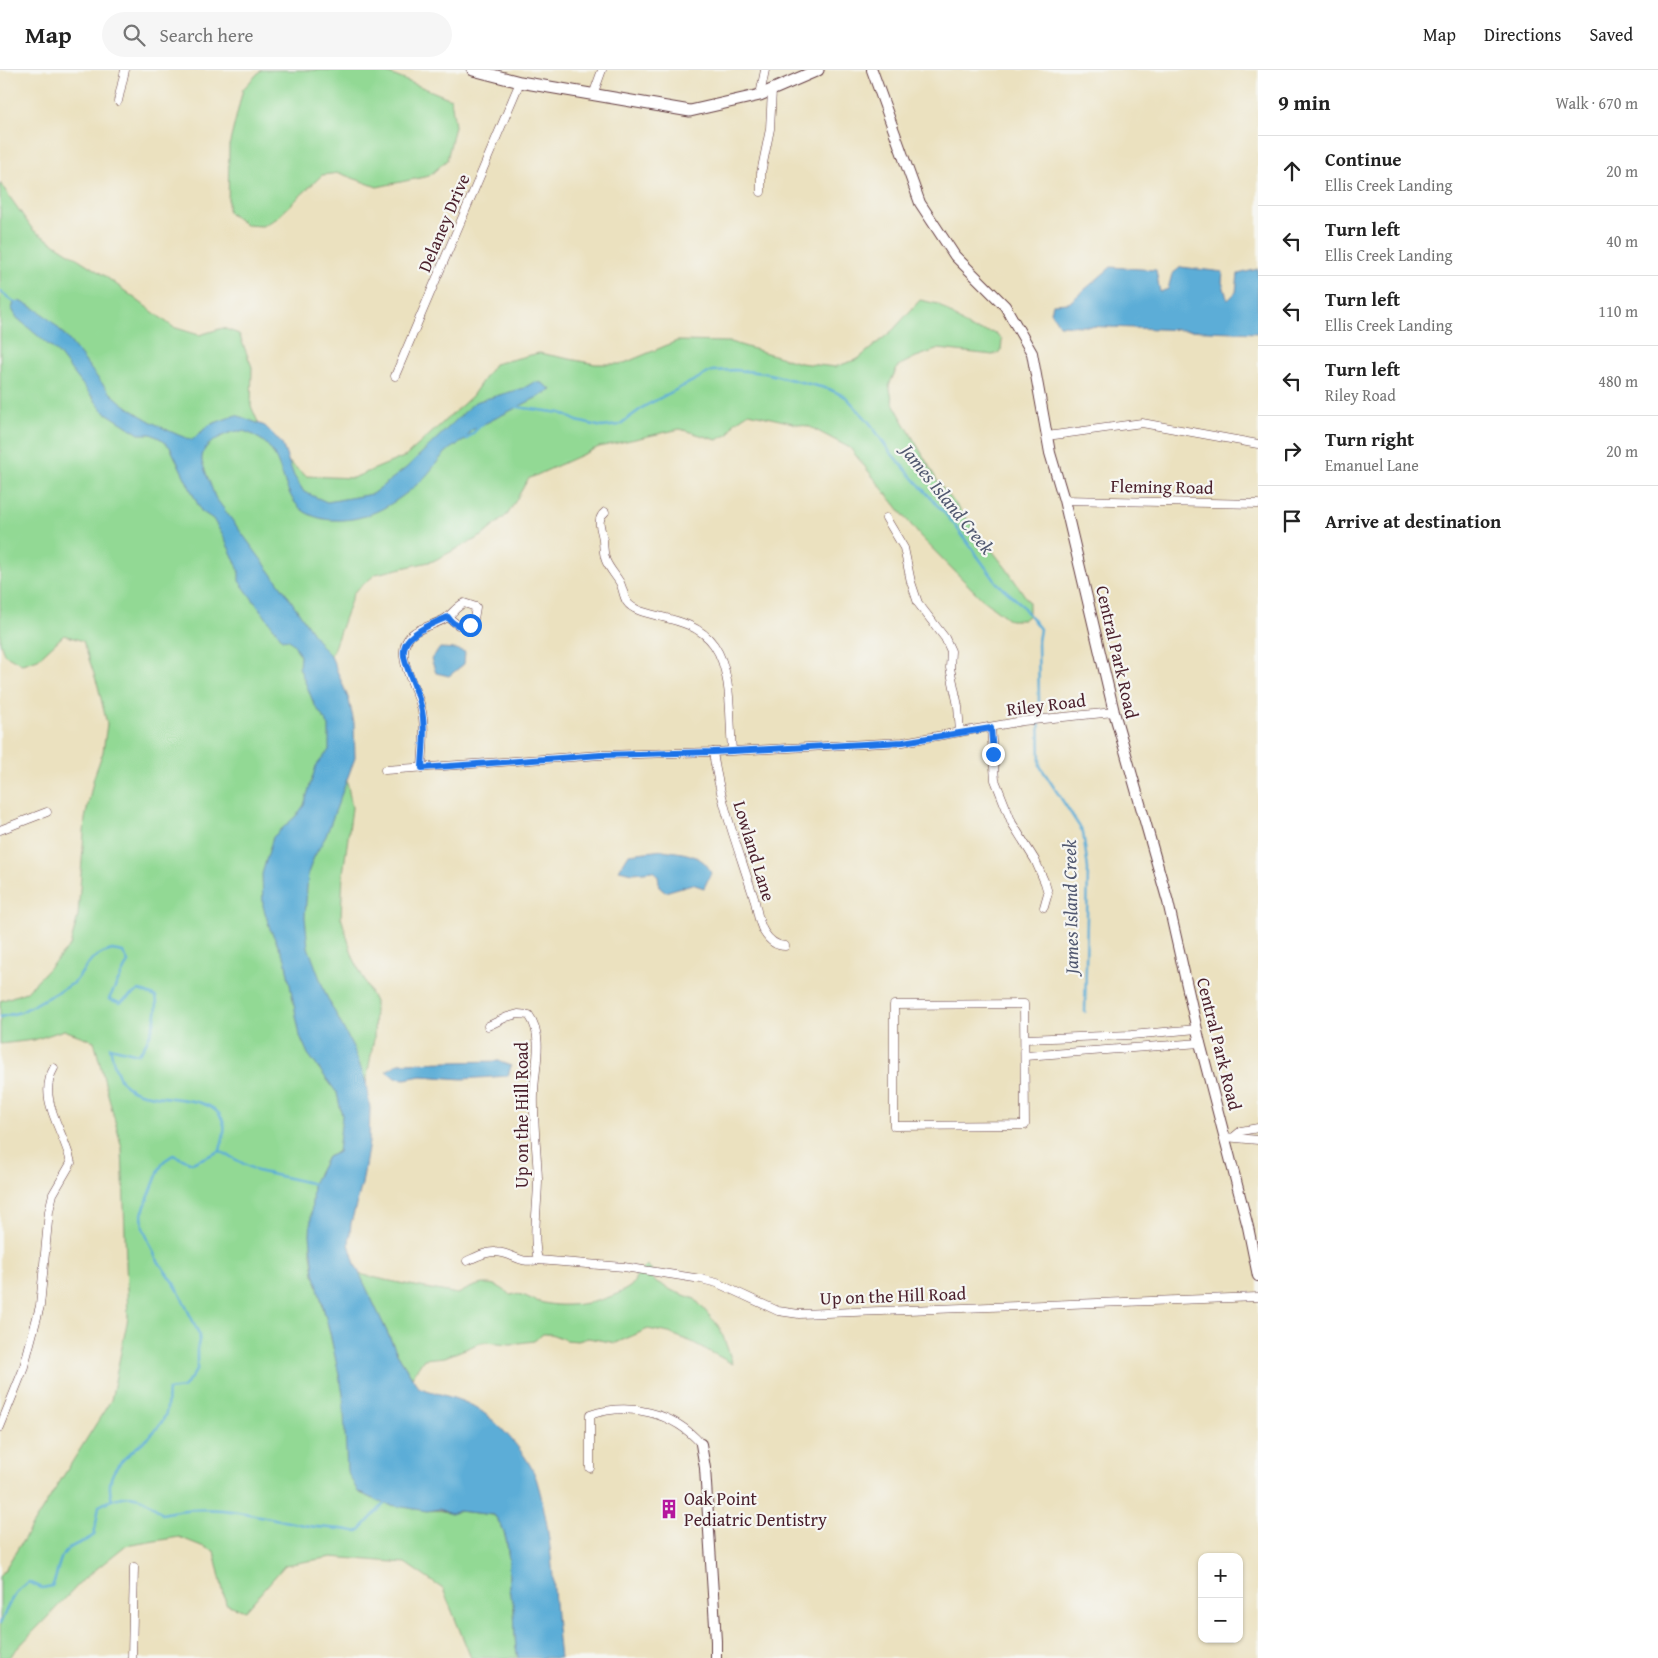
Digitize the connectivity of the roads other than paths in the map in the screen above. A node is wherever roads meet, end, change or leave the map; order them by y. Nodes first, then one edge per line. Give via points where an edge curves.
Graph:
1 (124, 70) edge
2 (473, 70) edge
3 (602, 70) edge
4 (765, 70) edge
5 (818, 70) edge
6 (872, 70) edge
7 (520, 82) junction
8 (772, 90) junction
9 (593, 95) junction
10 (760, 95) junction
11 (118, 101) dead end
12 (761, 192) dead end
13 (395, 376) dead end
14 (1047, 436) junction
15 (1258, 444) edge
16 (1064, 500) junction
17 (1258, 504) edge
18 (605, 512) dead end
19 (886, 518) dead end
20 (448, 617) dead end
21 (1114, 712) junction
22 (991, 728) junction
23 (960, 732) junction
24 (732, 750) junction
25 (713, 752) junction
26 (422, 768) junction
27 (385, 770) dead end
28 (47, 812) dead end
29 (0, 830) edge
30 (1044, 907) dead end
31 (786, 946) dead end
32 (488, 1026) dead end
33 (1198, 1029) junction
34 (1025, 1039) junction
35 (1200, 1043) junction
36 (1025, 1056) junction
37 (54, 1068) dead end
38 (1258, 1128) edge
39 (1230, 1136) junction
40 (1258, 1140) edge
41 (1253, 1227) edge
42 (538, 1260) junction
43 (467, 1262) dead end
44 (1258, 1276) edge
45 (1258, 1297) edge
46 (0, 1427) edge
47 (701, 1444) joint
48 (590, 1468) dead end
49 (134, 1566) dead end
50 (132, 1658) edge
51 (716, 1658) edge

1 - 11 street
2 - 7 main road
3 - 9 street
4 - 10 street
5 - 8 main road
6 - 14 street, Central Park Road via 920,203 955,256 1005,306 1032,352
7 - 9 main road
7 - 13 street, Delaney Drive
8 - 10 main road
8 - 12 street
9 - 10 main road via 690,111
14 - 15 street via 1142,422
14 - 16 street, Central Park Road
16 - 17 street, Fleming Road
16 - 21 street, Central Park Road
18 - 24 street via 599,523 603,555 608,568 620,582 627,603 640,612 683,621 714,645 728,685
19 - 23 street via 904,548 918,602 951,651 950,668
20 - 26 street via 413,634 407,640 404,652 405,667 421,705 425,726
21 - 22 street, Riley Road via 1023,721
21 - 33 street, Central Park Road via 1153,842
22 - 23 street, Riley Road
22 - 30 street via 995,780 1012,823 1045,883 1048,893
23 - 24 street, Riley Road via 903,742
24 - 25 street, Riley Road
25 - 26 street, Riley Road via 601,755
25 - 31 street, Lowland Lane via 718,783 762,930 779,946
26 - 27 street, Riley Road
28 - 29 street
32 - 42 street, Up on the Hill Road via 518,1014 530,1015 535,1023 538,1064 533,1115 538,1179 535,1248
33 - 34 street
33 - 35 street, Central Park Road
34 - 36 street
34 - 36 street via 1024,1004 894,1005 894,1126 1025,1125
35 - 36 street
35 - 39 street, Central Park Road
37 - 46 street via 47,1090 71,1163 53,1194 40,1306 23,1370
38 - 39 street
39 - 40 street
39 - 41 street, Central Park Road
41 - 44 street, Central Park Road
42 - 43 street, Up on the Hill Road via 525,1262 497,1252 483,1253
42 - 45 street, Up on the Hill Road via 624,1267 701,1279 778,1310 799,1314
47 - 48 street via 680,1424 659,1415 631,1409 608,1409 590,1415
47 - 51 street
49 - 50 street

